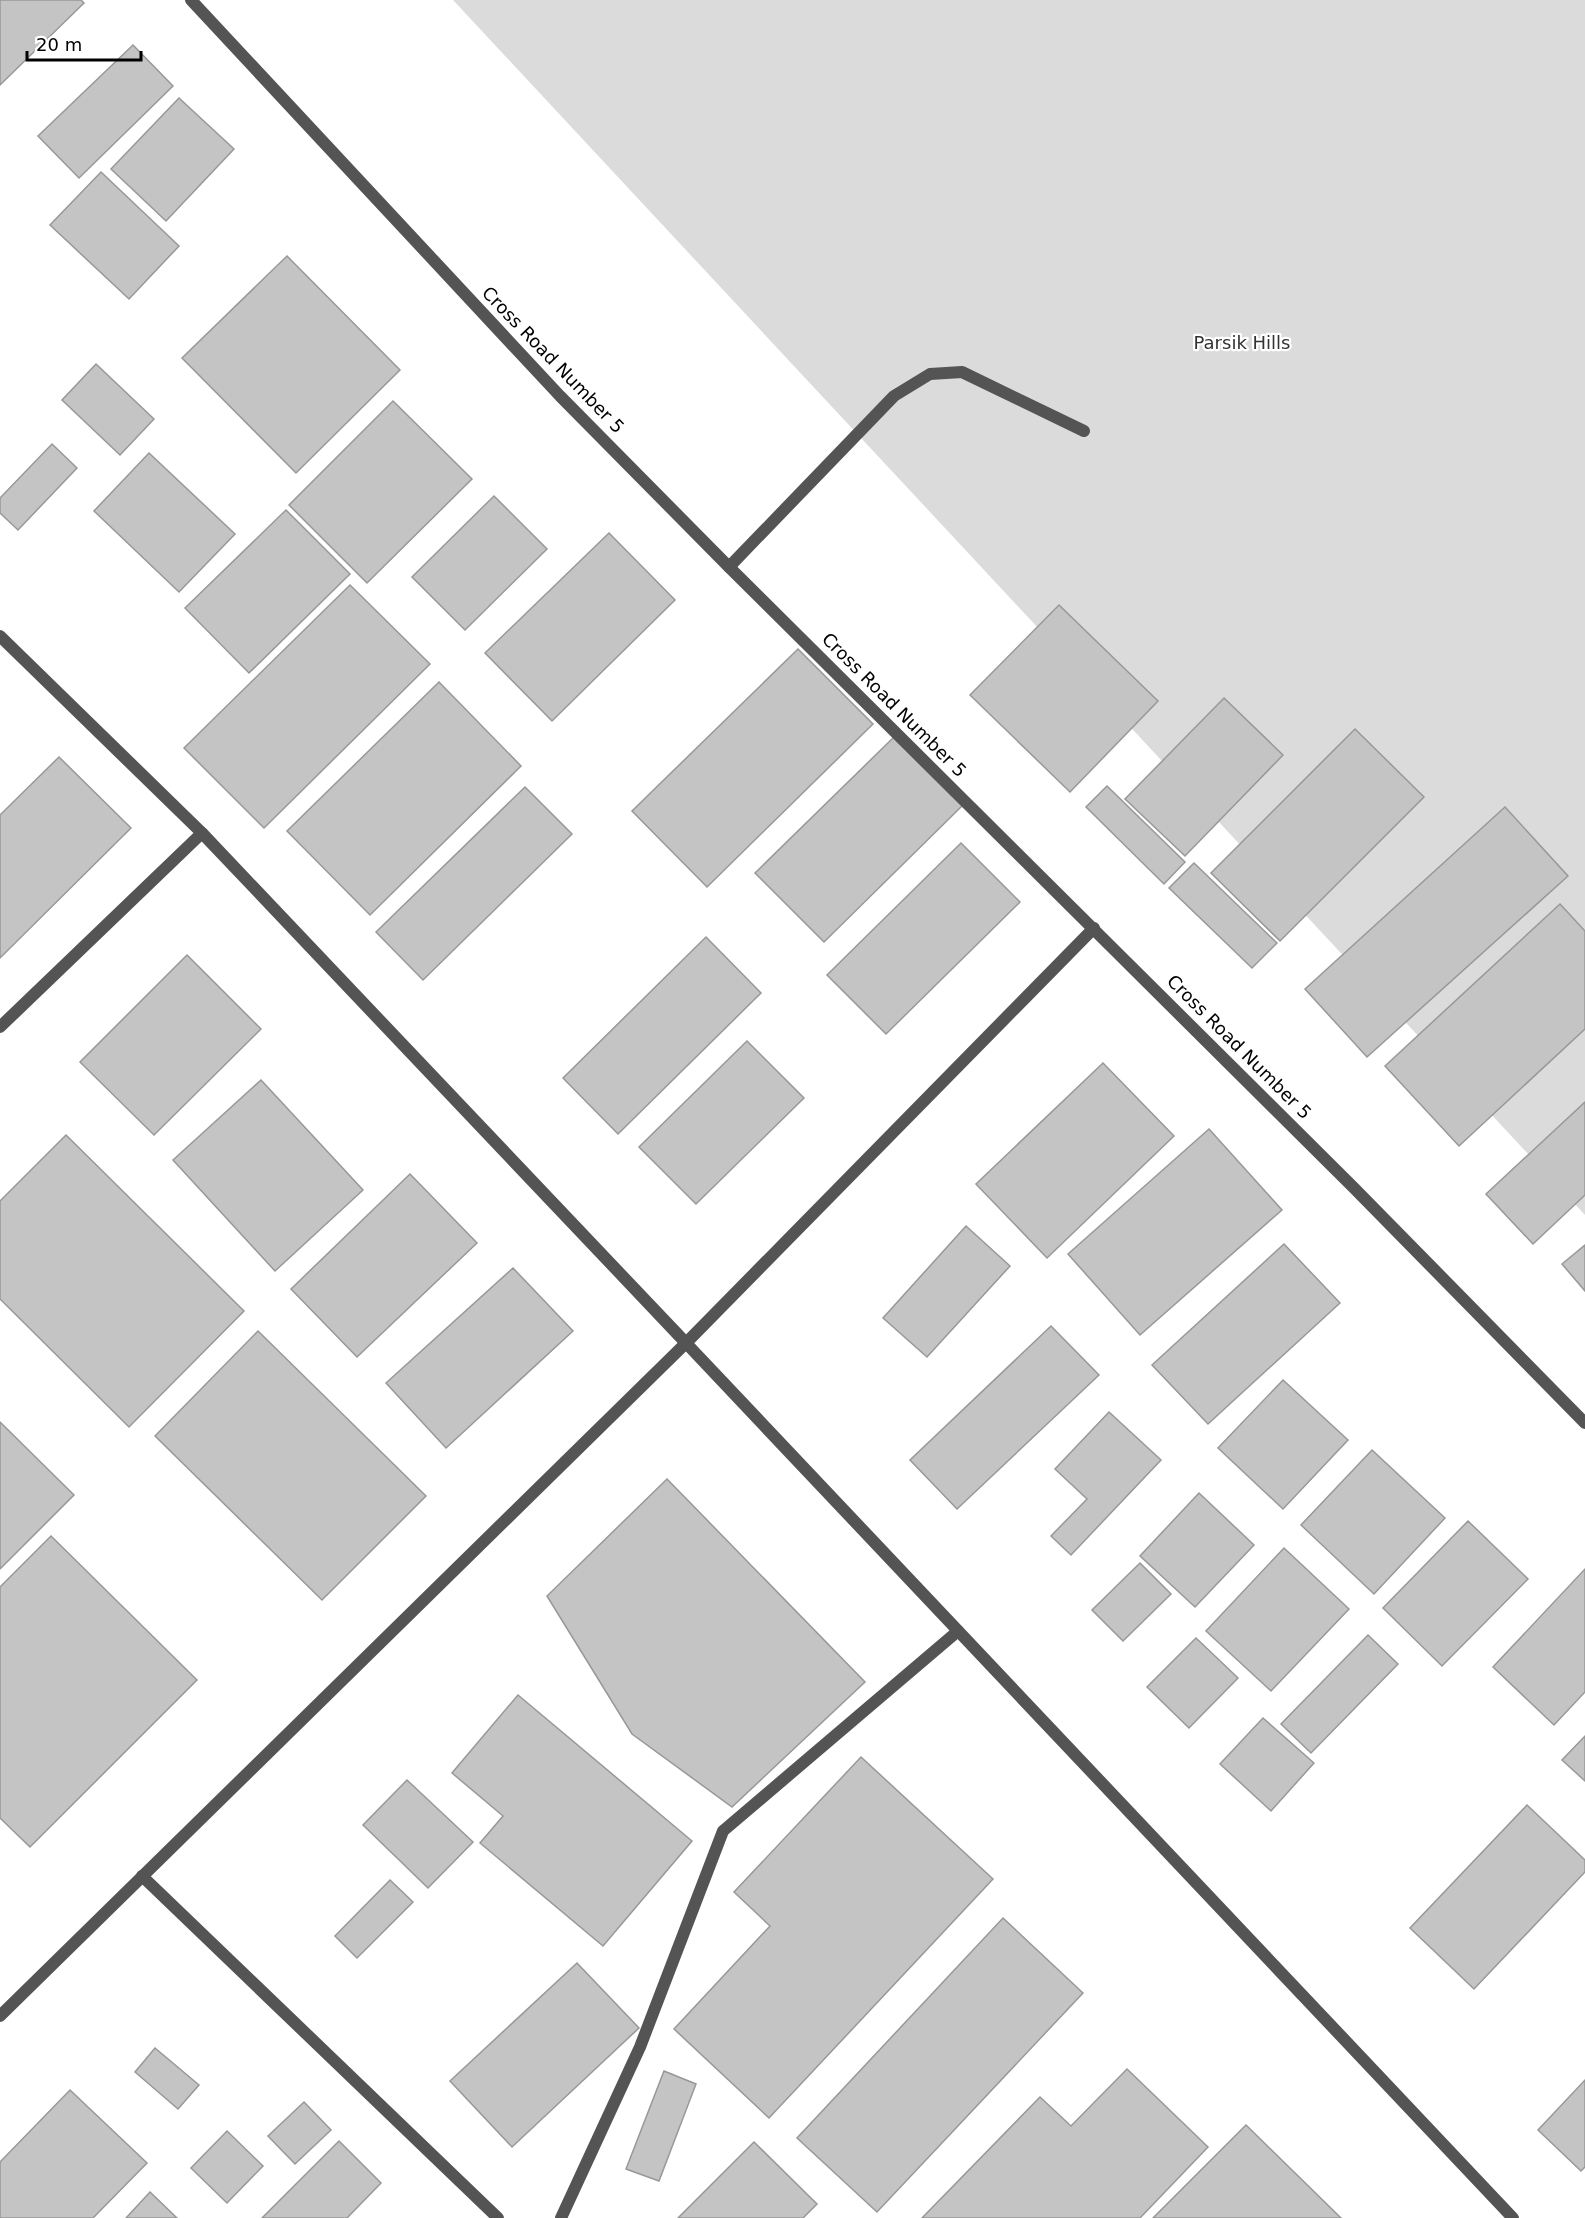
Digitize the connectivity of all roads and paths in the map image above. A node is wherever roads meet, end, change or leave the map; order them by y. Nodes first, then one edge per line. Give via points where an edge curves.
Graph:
1 (191, 0) edge
2 (1084, 431) dead end
3 (729, 567) junction
4 (0, 636) edge
5 (202, 833) junction
6 (1094, 928) junction
7 (0, 1027) edge
8 (686, 1343) junction
9 (1585, 1423) edge
10 (958, 1631) junction
11 (142, 1876) junction
12 (0, 2016) edge
13 (498, 2218) edge
14 (561, 2218) edge
15 (1513, 2218) edge

1 - 3 street, Cross Road Number 5 via 560,396
2 - 3 street via 962,372 930,374 894,396
3 - 6 street, Cross Road Number 5
4 - 5 street
5 - 7 street
5 - 8 street
6 - 8 street
6 - 9 street, Cross Road Number 5
8 - 10 street
8 - 11 street
10 - 14 street via 723,1831 640,2047
10 - 15 street
11 - 12 street
11 - 13 street

